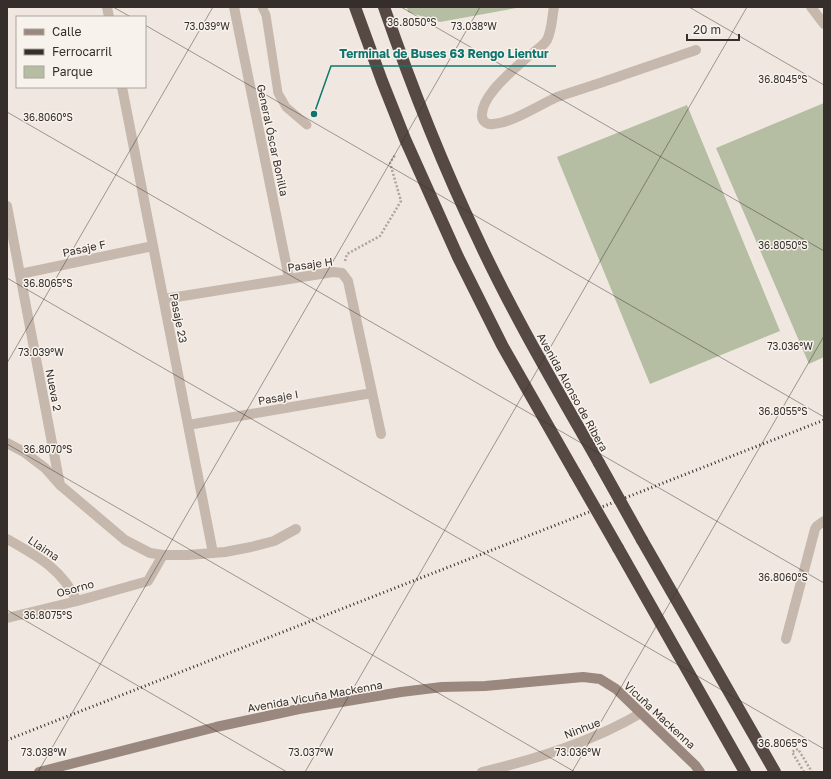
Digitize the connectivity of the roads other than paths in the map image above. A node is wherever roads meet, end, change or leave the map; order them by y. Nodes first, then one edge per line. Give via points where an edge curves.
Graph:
1 (234, 7) edge
2 (262, 7) edge
3 (355, 7) edge
4 (384, 7) edge
5 (554, 7) edge
6 (811, 7) edge
7 (824, 24) edge
8 (696, 50) dead end
9 (122, 88) edge
10 (307, 126) dead end
11 (7, 206) edge
12 (153, 246) junction
13 (20, 274) junction
14 (289, 278) junction
15 (164, 299) junction
16 (372, 393) junction
17 (188, 425) junction
18 (381, 434) dead end
19 (7, 443) edge
20 (60, 484) junction
21 (824, 521) edge
22 (296, 529) dead end
23 (7, 539) edge
24 (213, 553) junction
25 (163, 555) junction
26 (77, 601) junction
27 (7, 618) edge
28 (786, 639) dead end
29 (600, 679) joint
30 (641, 712) junction
31 (39, 772) edge
32 (482, 772) edge
33 (700, 772) edge
34 (745, 772) edge
35 (775, 772) edge

1 - 14 street, General Óscar Bonilla
2 - 10 lane via 266,15 278,93 286,107
3 - 34 highway, bridge via 405,139 458,257 502,346
4 - 35 highway, Avenida Alonso de Ribera, bridge via 450,179 525,332
5 - 8 street via 547,39 492,91 483,106 484,122 498,124 510,120 557,98
6 - 7 street
9 - 12 street, Pasaje 23
11 - 13 street, Nueva 2
12 - 13 street, Pasaje F
12 - 15 street, Pasaje 23
13 - 20 street, Nueva 2
14 - 15 street, Pasaje H
14 - 16 street, Pasaje H via 333,272 342,273 348,281
15 - 17 street, Pasaje 23
16 - 17 street, Pasaje I
16 - 18 street, Pasaje H
17 - 24 street, Pasaje 23
19 - 20 street via 45,468
20 - 25 street via 125,540 150,553
21 - 28 street via 815,529
22 - 24 street via 274,541
23 - 26 street, Llaima via 47,563 66,582
24 - 25 street
25 - 26 street, Osorno via 148,581
26 - 27 street, Osorno
29 - 30 street, Vicuña Mackenna via 616,689
29 - 31 street, Avenida Vicuña Mackenna via 583,677 485,686 442,687 299,709 216,727
30 - 32 street, Ninhue via 593,738 545,755
30 - 33 street, Vicuña Mackenna

